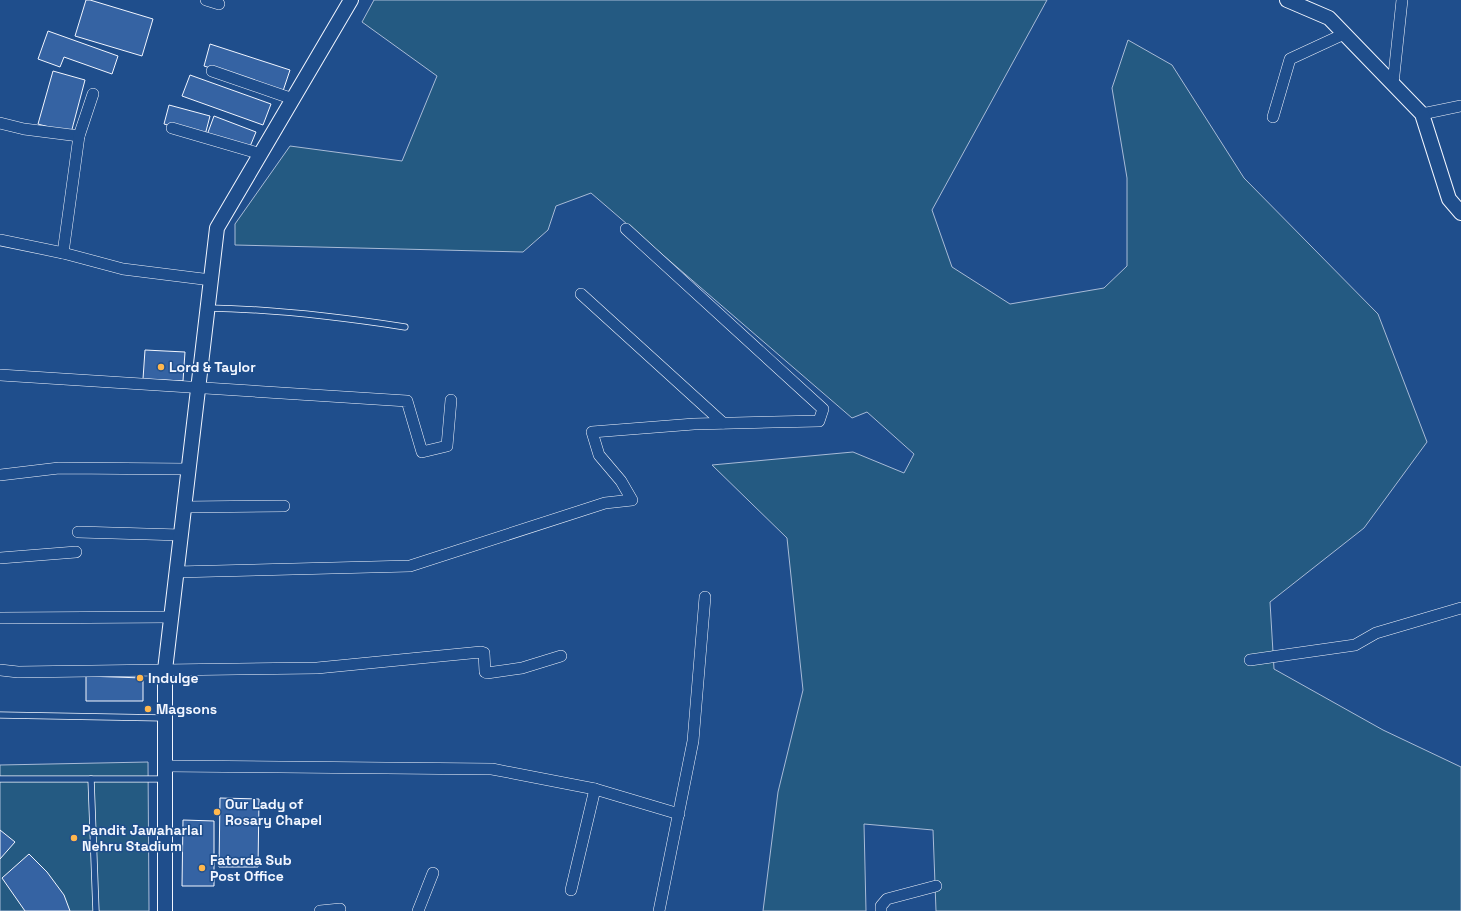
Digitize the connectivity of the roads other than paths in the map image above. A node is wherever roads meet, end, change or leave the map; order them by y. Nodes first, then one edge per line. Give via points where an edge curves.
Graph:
1 (206, 0) edge
2 (351, 0) edge
3 (1287, 0) edge
4 (1402, 0) edge
5 (219, 4) dead end
6 (1344, 34) junction
7 (212, 71) dead end
8 (1394, 84) junction
9 (93, 94) dead end
10 (293, 99) junction
11 (1461, 106) edge
12 (1422, 114) junction
13 (1273, 116) dead end
14 (0, 123) edge
15 (172, 128) dead end
16 (79, 136) junction
17 (261, 154) junction
18 (1461, 213) edge
19 (626, 229) dead end
20 (0, 240) edge
21 (63, 253) junction
22 (211, 280) junction
23 (581, 294) dead end
24 (208, 308) junction
25 (405, 327) dead end
26 (0, 375) edge
27 (198, 388) junction
28 (451, 400) dead end
29 (723, 423) junction
30 (189, 469) junction
31 (0, 475) edge
32 (284, 506) dead end
33 (184, 507) junction
34 (78, 532) dead end
35 (181, 535) junction
36 (76, 552) dead end
37 (0, 558) edge
38 (176, 572) junction
39 (705, 597) dead end
40 (1461, 608) edge
41 (171, 617) junction
42 (0, 618) edge
43 (561, 656) dead end
44 (1250, 660) dead end
45 (0, 670) edge
46 (165, 670) junction
47 (0, 715) edge
48 (165, 718) junction
49 (165, 772) junction
50 (0, 778) edge
51 (91, 778) junction
52 (595, 789) junction
53 (679, 814) junction
54 (433, 873) dead end
55 (936, 886) dead end
56 (571, 890) dead end
57 (340, 909) dead end
58 (96, 911) edge
59 (165, 911) edge
60 (320, 911) edge
61 (418, 911) edge
62 (659, 911) edge
63 (881, 911) edge

1 - 5 street
2 - 10 street
3 - 6 street via 1329,18
4 - 8 street
6 - 8 street
6 - 13 street via 1290,59
7 - 10 street
8 - 12 street
9 - 16 street
10 - 17 street
11 - 12 street
12 - 18 street via 1449,199
14 - 16 street via 24,129
15 - 17 street
16 - 21 street
17 - 22 street via 217,228
19 - 29 street via 822,409 819,421
20 - 21 street
21 - 22 street via 123,269
22 - 24 street
23 - 29 street
24 - 25 lane via 335,316
24 - 27 street
26 - 27 street
27 - 28 street via 407,401 422,452 447,446
27 - 30 street
29 - 38 street via 592,432 599,455 621,481 632,500 605,503 410,566
30 - 31 street via 59,468
30 - 33 street
32 - 33 street
33 - 35 street
34 - 35 street
35 - 38 street
36 - 37 street
38 - 41 street
39 - 53 street via 693,742
40 - 44 street via 1376,633 1355,646
41 - 42 street
41 - 46 street
43 - 46 street via 522,668 487,674 482,652 317,668
45 - 46 street
46 - 48 street
47 - 48 lane
48 - 49 street
49 - 51 lane
49 - 52 street via 492,769
49 - 59 street
50 - 51 lane
51 - 58 lane
52 - 53 street
52 - 56 street
53 - 62 street
54 - 61 street
55 - 63 street via 887,899 881,906
57 - 60 street

